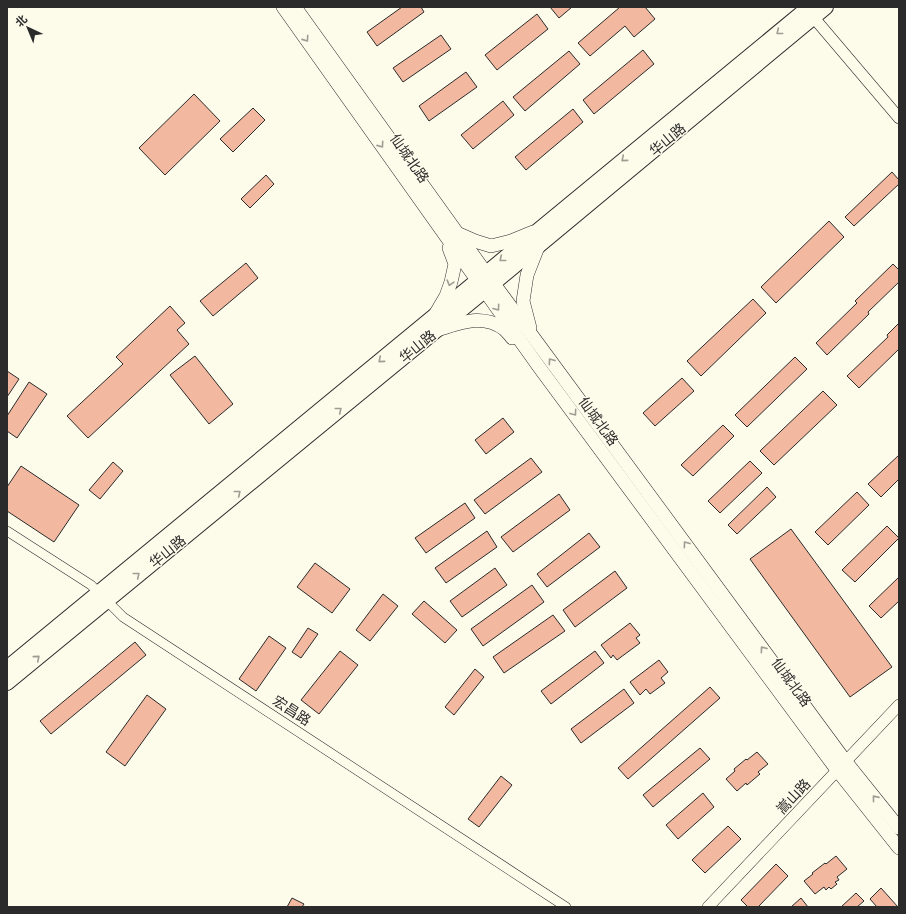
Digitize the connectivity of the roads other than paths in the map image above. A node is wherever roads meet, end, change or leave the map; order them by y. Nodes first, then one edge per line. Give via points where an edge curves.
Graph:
1 (283, 7) edge
2 (295, 7) edge
3 (826, 7) edge
4 (810, 11) edge
5 (899, 118) edge
6 (540, 229) junction
7 (443, 233) junction
8 (457, 233) junction
9 (538, 247) junction
10 (486, 282) junction
11 (434, 316) junction
12 (436, 331) junction
13 (532, 335) junction
14 (539, 366) junction
15 (7, 531) edge
16 (102, 597) junction
17 (7, 668) edge
18 (7, 683) edge
19 (899, 704) edge
20 (842, 766) junction
21 (899, 828) edge
22 (899, 848) edge
23 (566, 907) edge
24 (708, 907) edge

1 -> 7 main road, 仙城北路
2 - 8 main road, 仙城北路
3 - 4 main road, 华山路
4 - 5 street
4 -> 6 main road
4 - 9 main road, 华山路
6 - 8 main road via 491,246
6 -> 10 main road
7 - 10 main road, 仙城北路
7 -> 11 main road via 455,264 446,296
8 - 10 main road, 仙城北路
9 - 10 main road, 华山路
9 - 13 main road via 527,275 523,301
10 - 11 main road
10 - 12 main road, 华山路
10 - 13 main road, 仙城北路
10 -> 14 main road, 仙城北路
11 -> 16 main road
12 - 14 main road via 469,320 488,321 503,329
16 -> 12 main road, 华山路
20 -> 13 main road, 仙城北路
14 -> 20 main road, 仙城北路
15 - 16 street, 宏昌路 via 91,585
16 - 17 main road
18 -> 16 main road, 华山路
16 - 23 street, 宏昌路 via 130,622
19 - 20 street, 嵩山路
21 -> 20 main road, 仙城北路
20 - 22 main road, 仙城北路
20 - 24 street, 嵩山路

